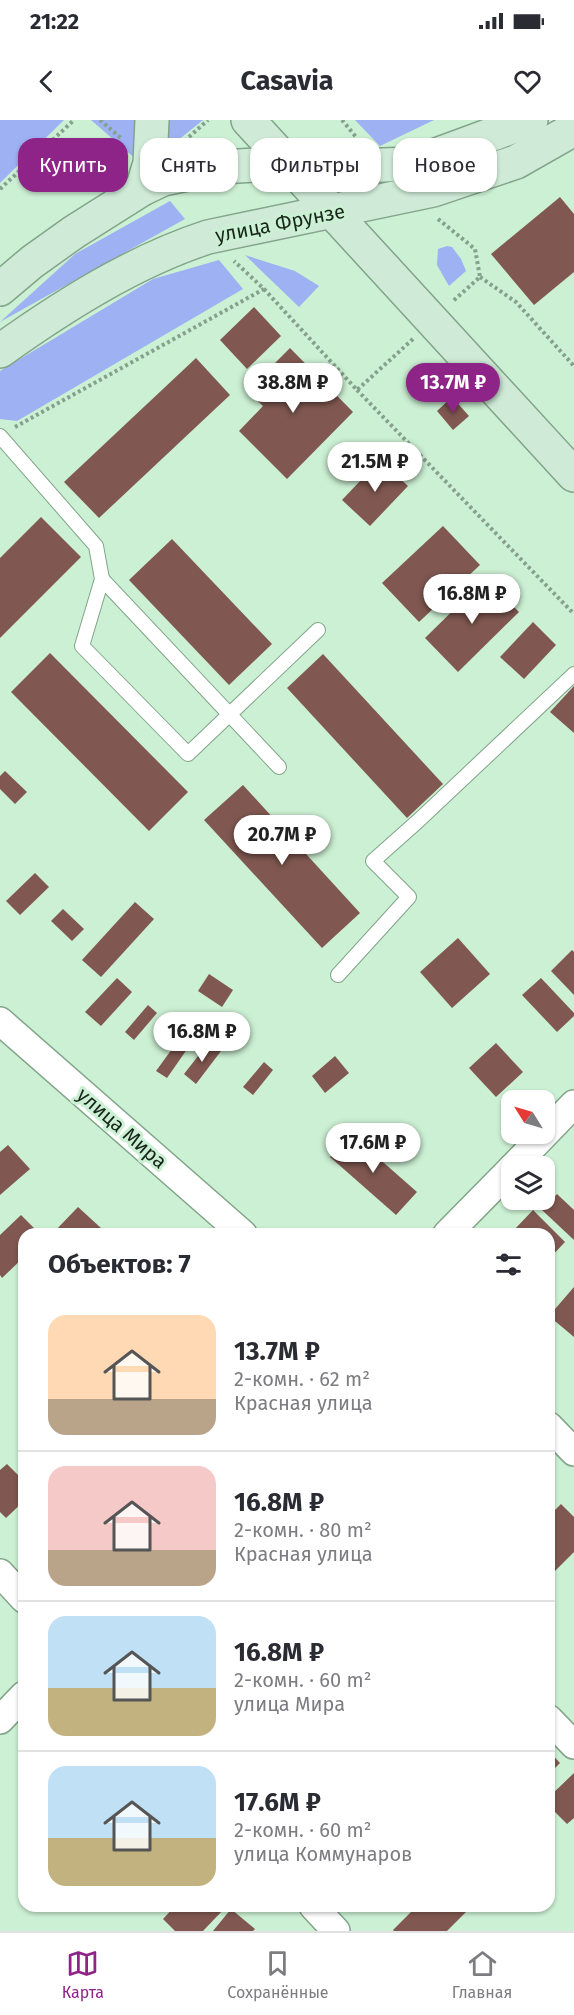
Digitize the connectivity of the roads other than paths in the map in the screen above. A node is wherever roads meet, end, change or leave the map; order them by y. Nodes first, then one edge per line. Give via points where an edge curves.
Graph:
1 (152, 120) edge
2 (248, 120) edge
3 (531, 120) edge
4 (574, 129) edge
5 (151, 138) edge
6 (264, 138) edge
7 (381, 165) edge
8 (140, 190) edge
9 (314, 192) edge
10 (333, 213) junction
11 (0, 289) edge
12 (0, 351) edge
13 (0, 436) edge
14 (574, 475) edge
15 (102, 579) junction
16 (318, 630) dead end
17 (574, 674) edge
18 (230, 715) junction
19 (279, 767) dead end
20 (338, 975) dead end
21 (0, 1021) edge
22 (574, 1104) edge
23 (524, 1156) edge
24 (501, 1179) edge
25 (236, 1228) edge
26 (453, 1228) edge
27 (555, 1432) edge
28 (574, 1452) edge
29 (0, 1574) edge
30 (18, 1593) edge
31 (18, 1701) edge
32 (0, 1720) edge
33 (555, 1725) edge
34 (574, 1745) edge
35 (319, 1912) edge
36 (336, 1931) edge

1 - 5 main road
2 - 6 main road
3 - 7 main road via 412,164
4 - 10 main road, улица Фрунзе via 516,162 434,190
8 - 11 main road via 74,232
9 - 10 main road
10 - 12 main road, улица Фрунзе via 185,245 132,269
10 - 14 main road
13 - 15 lane via 96,546
15 - 18 lane
15 - 18 lane via 82,646 188,754
16 - 18 lane
17 - 20 lane via 373,861 409,897
18 - 19 lane
21 - 25 street, улица Мира
22 - 23 street
24 - 26 street
27 - 28 street
29 - 30 street
31 - 32 street
33 - 34 street
35 - 36 street

